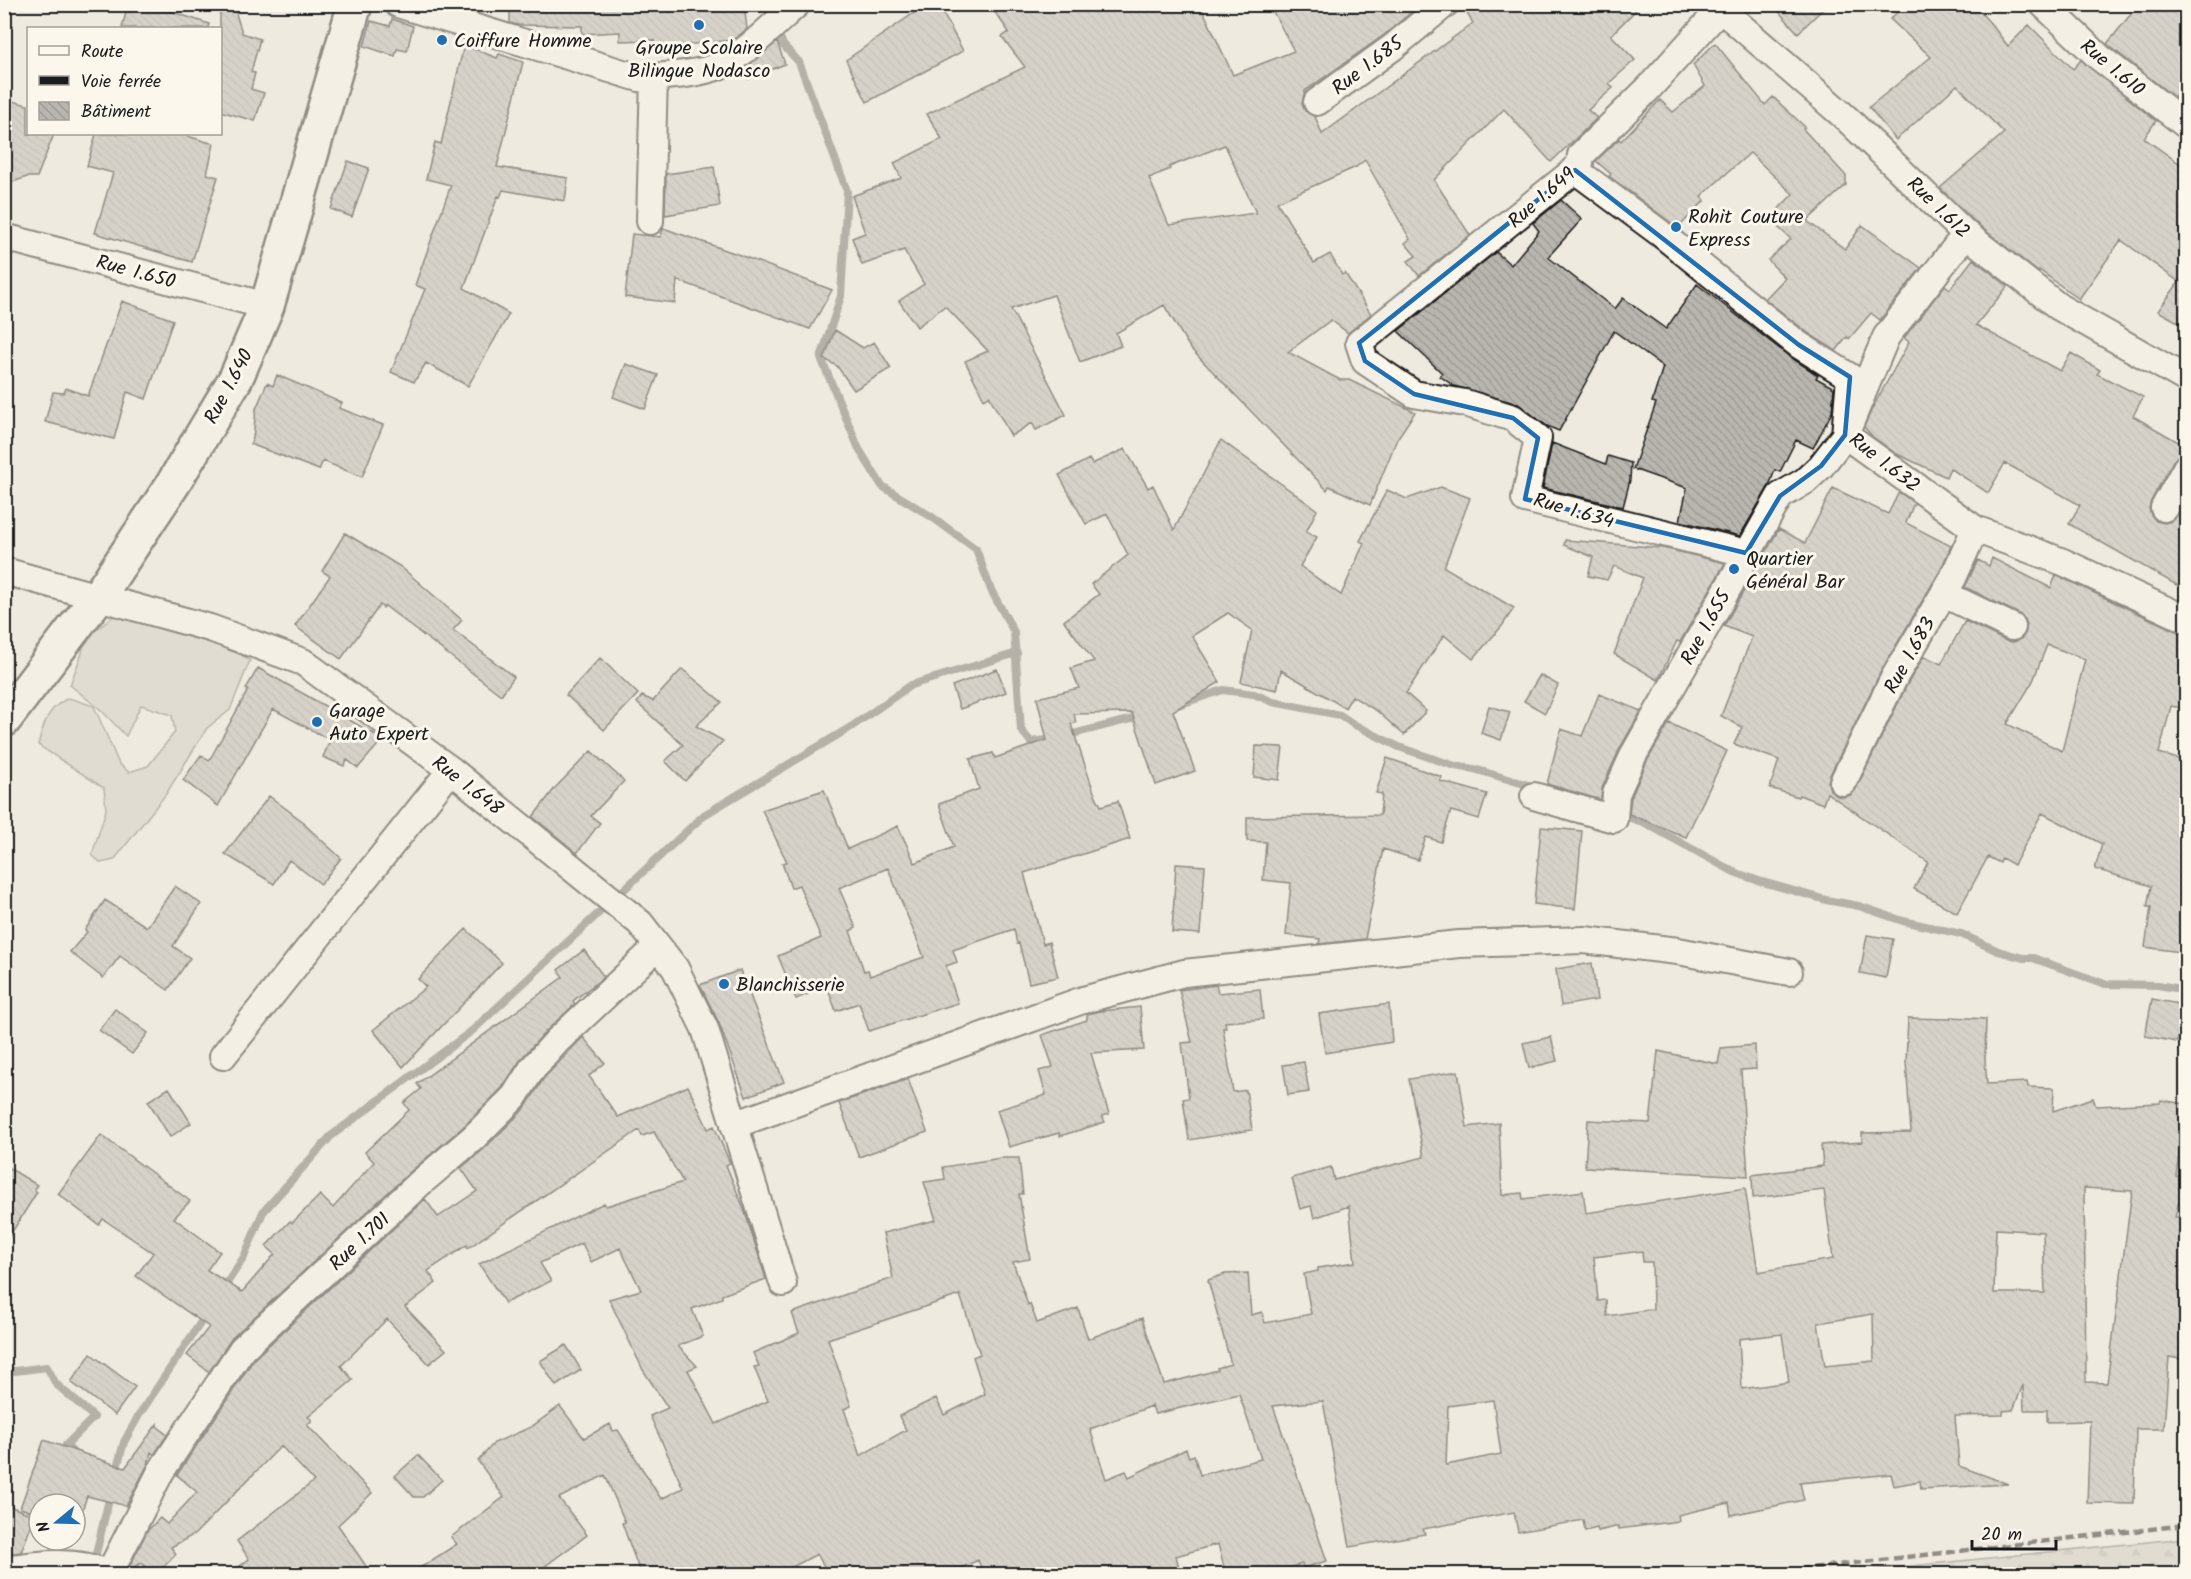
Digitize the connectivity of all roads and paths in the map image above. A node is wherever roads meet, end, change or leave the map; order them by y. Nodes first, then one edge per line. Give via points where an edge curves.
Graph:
1 (355, 4) edge
2 (398, 4) edge
3 (797, 4) edge
4 (1445, 4) edge
5 (2043, 4) edge
6 (1720, 6) edge
7 (654, 76) junction
8 (1317, 102) dead end
9 (2187, 125) edge
10 (1575, 171) junction
11 (650, 221) dead end
12 (1966, 234) junction
13 (4, 237) edge
14 (267, 306) junction
15 (1359, 343) joint
16 (2187, 379) edge
17 (1845, 435) junction
18 (2187, 468) edge
19 (2164, 508) dead end
20 (1975, 528) junction
21 (1746, 554) junction
22 (4, 571) edge
23 (1944, 594) junction
24 (98, 597) junction
25 (2187, 619) edge
26 (2012, 627) dead end
27 (4, 720) edge
28 (451, 770) junction
29 (1843, 782) dead end
30 (1534, 796) dead end
31 (658, 946) junction
32 (1789, 972) dead end
33 (223, 1056) dead end
34 (734, 1125) junction
35 (783, 1283) dead end
36 (4, 1569) edge
37 (100, 1572) edge

1 - 14 street, Rue 1.640
2 - 7 street via 639,78
3 - 7 street via 720,65 680,75
4 - 8 street, Rue 1.685
5 - 9 street, Rue 1.610 via 2098,57
6 - 10 street, Rue 1.649 via 1647,90 1581,155
6 - 12 street, Rue 1.612 via 1846,118
7 - 11 street
10 - 15 street, Rue 1.649
10 - 17 street, Rue 1.632 via 1800,345 1850,377
12 - 16 street, Rue 1.612 via 2059,307
12 - 17 street, Rue 1.655 via 1886,337
13 - 14 street, Rue 1.650
14 - 24 street, Rue 1.640 via 230,387 173,484
15 - 21 street, Rue 1.634 via 1365,361 1414,394 1465,403 1513,418 1538,438 1525,499
17 - 20 street, Rue 1.632
17 - 21 street, Rue 1.655 via 1821,466 1780,496
18 - 19 street
20 - 23 street, Rue 1.683
20 - 25 street, Rue 1.632 via 2063,562
21 - 30 street, Rue 1.655 via 1634,754 1616,794 1614,819
22 - 24 street, Rue 1.648
23 - 26 street
23 - 29 street, Rue 1.683 via 1895,676
24 - 27 street, Rue 1.640
24 - 28 street, Rue 1.648 via 210,628 303,662
28 - 31 street, Rue 1.648 via 640,923
28 - 33 street
31 - 34 street, Rue 1.648 via 675,968 705,1029
31 - 37 street, Rue 1.701 via 557,1041 514,1097 473,1138 242,1349
32 - 34 street via 1678,951 1584,940 1459,944 1184,973 1083,1000
34 - 35 street, Rue 1.648
36 - 37 street via 50,1563

